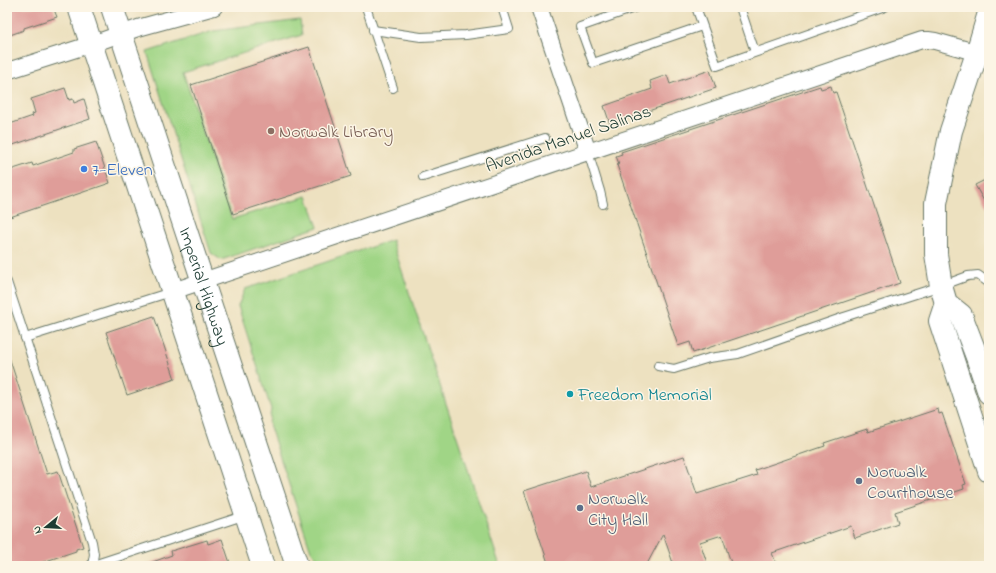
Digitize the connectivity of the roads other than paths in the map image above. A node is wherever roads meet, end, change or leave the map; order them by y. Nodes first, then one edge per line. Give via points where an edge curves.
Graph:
1 (79, 7) edge
2 (112, 7) edge
3 (214, 7) edge
4 (366, 7) edge
5 (502, 7) edge
6 (539, 7) edge
7 (637, 7) edge
8 (696, 7) edge
9 (740, 7) edge
10 (885, 7) edge
11 (989, 12) edge
12 (702, 26) junction
13 (374, 30) junction
14 (121, 33) junction
15 (92, 44) junction
16 (755, 52) junction
17 (983, 55) edge
18 (7, 71) edge
19 (393, 88) dead end
20 (546, 138) dead end
21 (588, 152) junction
22 (422, 177) dead end
23 (603, 204) dead end
24 (7, 282) edge
25 (203, 282) junction
26 (989, 283) edge
27 (173, 291) junction
28 (943, 294) junction
29 (25, 338) junction
30 (658, 366) dead end
31 (989, 393) edge
32 (989, 472) edge
33 (246, 515) junction
34 (92, 566) edge
35 (263, 566) edge
36 (297, 566) edge

1 - 15 main road, Imperial Highway
2 - 14 main road, Imperial Highway
3 - 14 street
4 - 13 lane
5 - 13 lane via 509,29 466,35 421,37
6 - 21 street
7 - 12 lane via 580,27 594,62
8 - 12 lane
9 - 16 lane
10 - 16 lane
11 - 17 main road
12 - 16 lane via 717,66
13 - 19 lane
14 - 15 street
14 - 25 main road, Imperial Highway
15 - 18 street
15 - 27 main road, Imperial Highway
17 - 21 street, Avenida Manuel Salinas via 935,41 922,40
17 - 28 main road via 951,131 936,203 936,254
20 - 22 lane
21 - 23 lane
21 - 25 street, Avenida Manuel Salinas
24 - 29 lane
25 - 27 street, Avenida Manuel Salinas
25 - 36 main road, Imperial Highway
26 - 28 lane via 978,275 968,276
27 - 29 lane
27 - 33 main road, Imperial Highway
28 - 30 lane via 844,317 738,354 709,358 674,369
28 - 31 main road via 961,315
28 - 32 main road via 940,321
29 - 34 lane via 92,542
33 - 34 lane
33 - 35 main road, Imperial Highway

